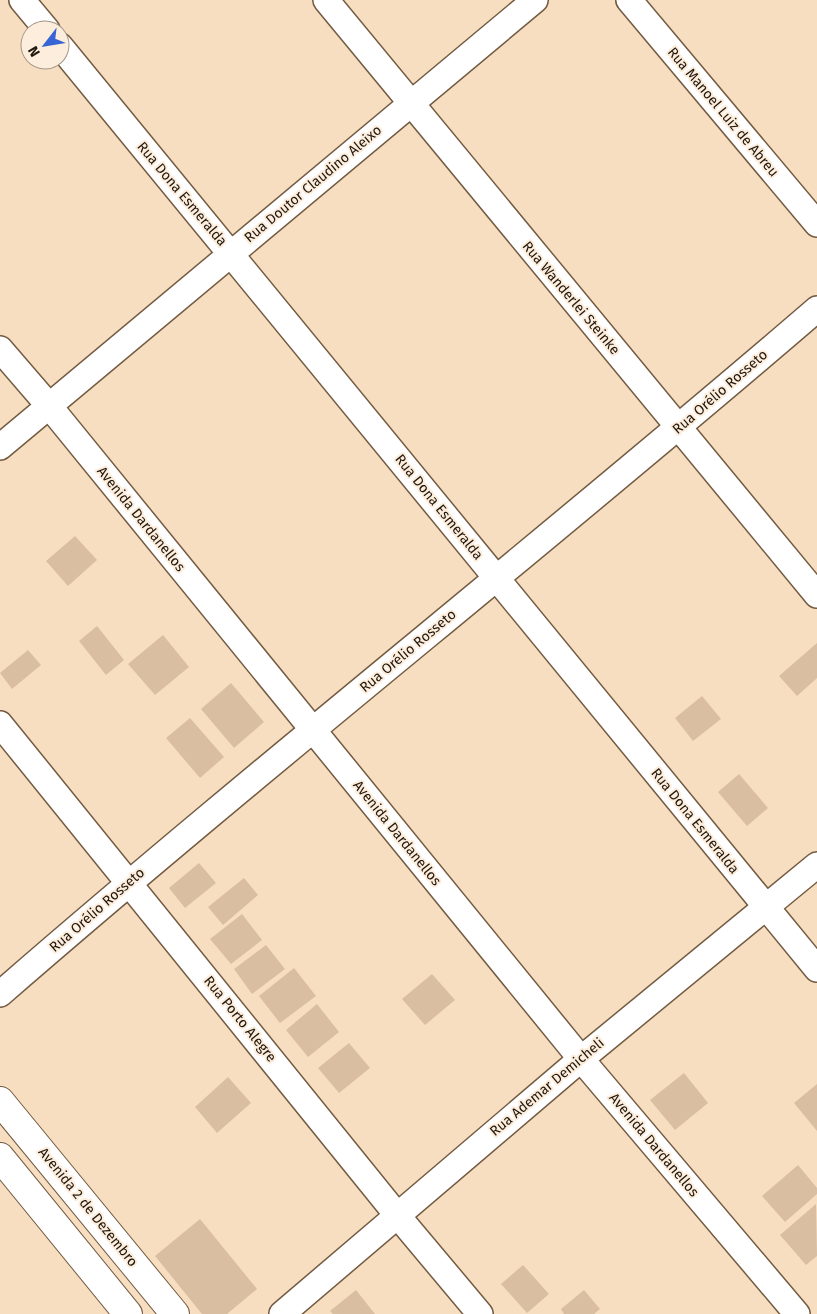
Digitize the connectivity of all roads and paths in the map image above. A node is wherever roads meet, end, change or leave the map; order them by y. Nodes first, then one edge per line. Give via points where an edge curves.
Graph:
1 (22, 0) edge
2 (326, 0) edge
3 (535, 0) edge
4 (629, 0) edge
5 (39, 20) edge
6 (70, 58) edge
7 (410, 104) junction
8 (817, 224) edge
9 (231, 252) junction
10 (817, 309) edge
11 (0, 349) edge
12 (50, 407) junction
13 (679, 428) junction
14 (0, 447) edge
15 (497, 578) junction
16 (817, 595) edge
17 (0, 724) edge
18 (313, 730) junction
19 (817, 865) edge
20 (129, 881) junction
21 (765, 907) junction
22 (817, 969) edge
23 (0, 994) edge
24 (581, 1058) junction
25 (0, 1101) edge
26 (0, 1157) edge
27 (397, 1215) junction
28 (128, 1314) edge
29 (175, 1314) edge
30 (282, 1314) edge
31 (480, 1314) edge
32 (797, 1314) edge

1 - 5 street
2 - 7 street, Rua Wanderlei Steinke
3 - 7 street, Rua Doutor Claudino Aleixo
4 - 8 street, Rua Manoel Luiz de Abreu
6 - 9 street, Rua Dona Esmeralda
7 - 9 street, Rua Doutor Claudino Aleixo
7 - 13 street, Rua Wanderlei Steinke
9 - 12 street, Rua Doutor Claudino Aleixo
9 - 15 street, Rua Dona Esmeralda
10 - 13 street, Rua Orélio Rosseto
11 - 12 street, Avenida Dardanellos
12 - 14 street, Rua Doutor Claudino Aleixo
12 - 18 street, Avenida Dardanellos
13 - 15 street, Rua Orélio Rosseto
13 - 16 street, Rua Wanderlei Steinke
15 - 18 street, Rua Orélio Rosseto
15 - 21 street, Rua Dona Esmeralda
17 - 20 street, Rua Porto Alegre
18 - 20 street, Rua Orélio Rosseto
18 - 24 street, Avenida Dardanellos
19 - 21 street, Rua Ademar Demicheli
20 - 23 street, Rua Orélio Rosseto
20 - 27 street, Rua Porto Alegre
21 - 22 street, Rua Dona Esmeralda
21 - 24 street, Rua Ademar Demicheli
24 - 27 street, Rua Ademar Demicheli
24 - 32 street, Avenida Dardanellos
25 - 29 street, Avenida 2 de Dezembro
26 - 28 street
27 - 30 street, Rua Ademar Demicheli
27 - 31 street, Rua Porto Alegre

